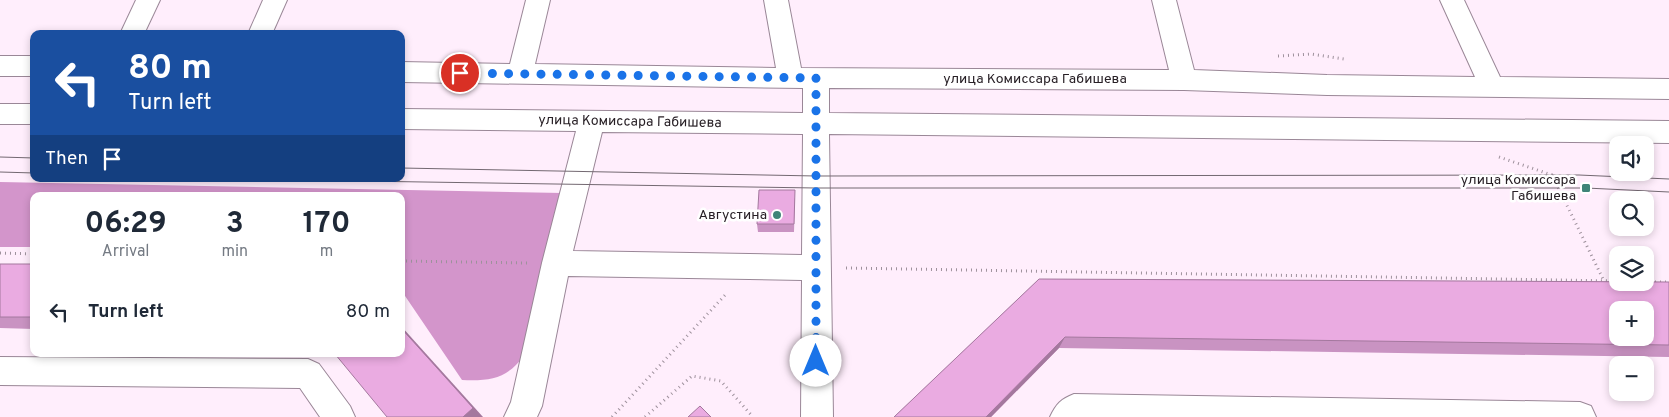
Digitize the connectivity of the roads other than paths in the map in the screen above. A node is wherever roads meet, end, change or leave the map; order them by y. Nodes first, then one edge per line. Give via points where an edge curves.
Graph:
1 (148, 0) edge
2 (275, 0) edge
3 (538, 0) edge
4 (776, 0) edge
5 (1164, 0) edge
6 (1452, 0) edge
7 (134, 30) edge
8 (262, 30) edge
9 (0, 66) edge
10 (30, 66) edge
11 (405, 72) edge
12 (520, 74) junction
13 (790, 78) junction
14 (816, 78) junction
15 (1184, 80) junction
16 (1493, 88) junction
17 (1669, 89) edge
18 (0, 114) edge
19 (30, 114) edge
20 (405, 120) edge
21 (592, 121) junction
22 (816, 124) junction
23 (1669, 132) edge
24 (556, 263) junction
25 (816, 268) junction
26 (0, 371) edge
27 (339, 417) edge
28 (520, 417) edge
29 (817, 417) edge
30 (1066, 417) edge
31 (1580, 417) edge

1 - 7 street
2 - 8 street
3 - 12 street
4 - 13 street
5 - 15 street
6 - 16 street
9 - 10 street
11 - 12 street, улица Комиссара Габишева
12 - 13 street, улица Комиссара Габишева
13 - 14 street, улица Комиссара Габишева
14 - 15 street, улица Комиссара Габишева
14 - 22 street
15 - 16 street, улица Комиссара Габишева
16 - 17 street, улица Комиссара Габишева
18 - 19 street
20 - 21 street, улица Комиссара Габишева
21 - 22 street, улица Комиссара Габишева
21 - 24 street
22 - 23 street, улица Комиссара Габишева
22 - 25 street
24 - 25 street
24 - 28 street via 526,406
25 - 29 street
26 - 27 street via 308,374
30 - 31 street via 1074,409

